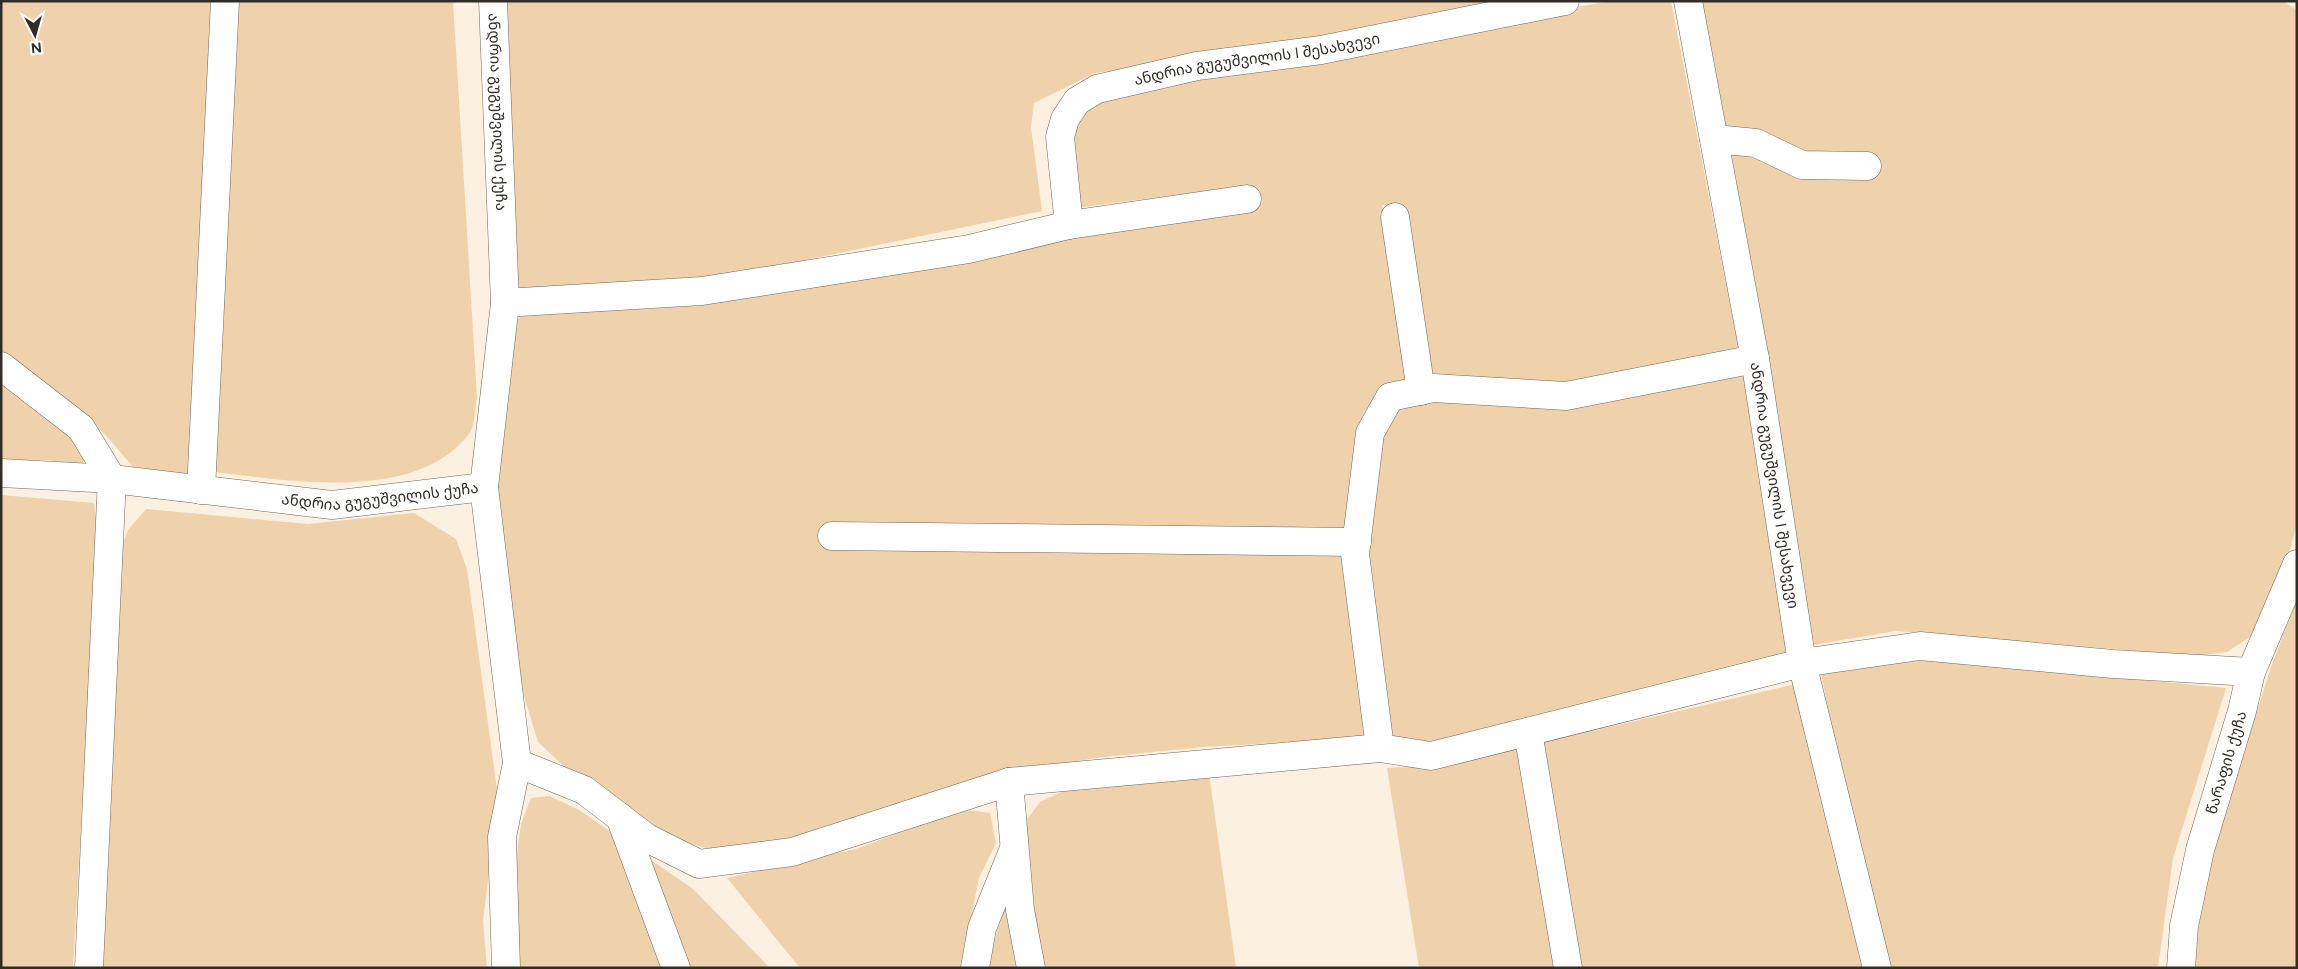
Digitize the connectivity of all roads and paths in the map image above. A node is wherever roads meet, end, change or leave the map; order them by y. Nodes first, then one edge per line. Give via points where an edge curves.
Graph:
1 (225, 1) edge
2 (492, 1) edge
3 (1565, 1) edge
4 (1688, 1) edge
5 (1714, 139) junction
6 (1867, 166) dead end
7 (1247, 199) dead end
8 (1395, 217) dead end
9 (1069, 225) junction
10 (505, 303) junction
11 (1755, 359) junction
12 (1, 366) edge
13 (1420, 391) junction
14 (1, 473) edge
15 (112, 479) junction
16 (484, 487) junction
17 (201, 490) junction
18 (832, 536) dead end
19 (1357, 542) junction
20 (2297, 564) edge
21 (1802, 663) junction
22 (2251, 672) junction
23 (1528, 732) junction
24 (1380, 748) junction
25 (518, 763) junction
26 (1009, 782) junction
27 (620, 817) junction
28 (1014, 847) junction
29 (89, 968) edge
30 (506, 968) edge
31 (676, 968) edge
32 (975, 968) edge
33 (1031, 968) edge
34 (1568, 968) edge
35 (1877, 968) edge
36 (2181, 968) edge

1 - 17 street
2 - 10 street, ანდრია გუგუშვილის ქუჩა
3 - 9 street, ანდრია გუგუშვილის I შესახვევი via 1320,50 1197,66 1097,89 1077,101 1065,119 1060,137
4 - 5 street, ანდრია გუგუშვილის I შესახვევი
5 - 6 street via 1756,142 1802,165
5 - 11 street, ანდრია გუგუშვილის I შესახვევი
7 - 9 street
8 - 13 street
9 - 10 street via 969,250 702,291
10 - 16 street, ანდრია გუგუშვილის ქუჩა
11 - 13 street via 1566,396 1433,388
11 - 21 street, ანდრია გუგუშვილის I შესახვევი
12 - 15 street via 81,428
13 - 19 street via 1390,397 1370,433
14 - 15 street, ანდრია გუგუშვილის ქუჩა
15 - 17 street, ანდრია გუგუშვილის ქუჩა
15 - 29 street
16 - 17 street, ანდრია გუგუშვილის ქუჩა via 332,505
16 - 25 street
18 - 19 street
19 - 24 street via 1355,554
20 - 22 street, წარაფის ქუჩა
21 - 22 street via 1920,646 2113,664
21 - 23 street
21 - 35 street, ანდრია გუგუშვილის I შესახვევი
22 - 36 street, წარაფის ქუჩა via 2200,850 2184,926
23 - 24 street via 1430,756
23 - 34 street
24 - 26 street
25 - 27 street via 584,790
25 - 30 street via 502,837
26 - 27 street via 792,852 699,864 647,838
26 - 28 street
27 - 31 street
28 - 32 street via 982,928
28 - 33 street via 1020,910

